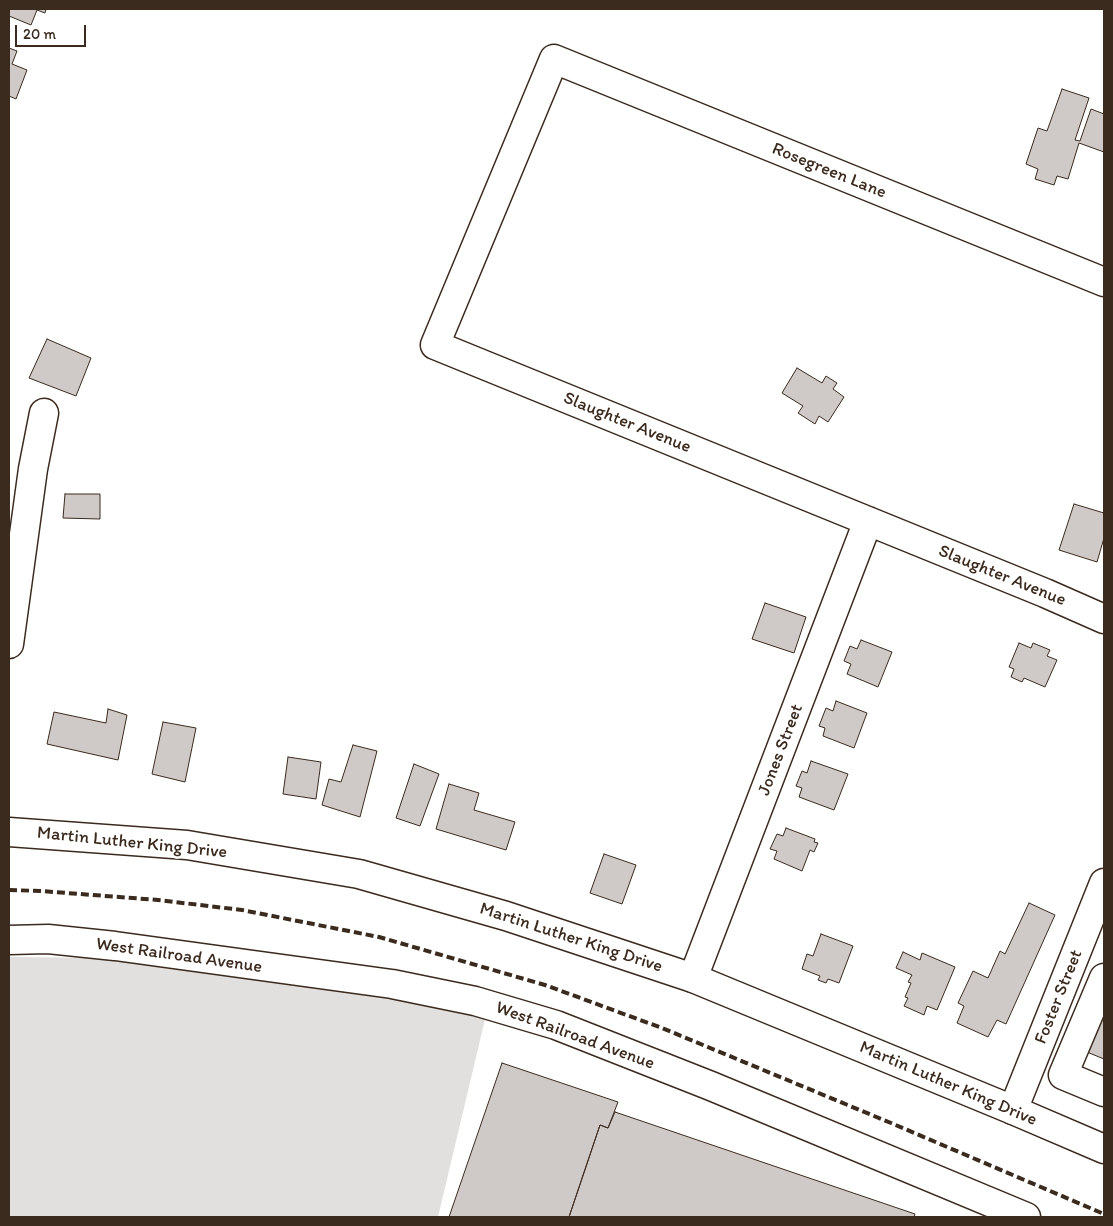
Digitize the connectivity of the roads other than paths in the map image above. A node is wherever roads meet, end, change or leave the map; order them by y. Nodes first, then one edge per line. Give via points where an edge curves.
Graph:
1 (554, 59) joint
2 (1104, 282) edge
3 (44, 413) dead end
4 (868, 521) junction
5 (1104, 619) edge
6 (9, 644) edge
7 (9, 832) edge
8 (1104, 883) edge
9 (1095, 931) edge
10 (9, 940) edge
11 (693, 978) junction
12 (1104, 978) edge
13 (1104, 1092) edge
14 (1013, 1110) junction
15 (1104, 1149) edge
16 (970, 1206) edge
17 (1026, 1217) edge

1 - 2 street, Rosegreen Lane
1 - 4 street, Slaughter Avenue via 436,345
3 - 6 street
4 - 5 street, Slaughter Avenue
4 - 11 street, Jones Street
7 - 11 street, Martin Luther King Drive via 187,845 359,874 506,916
8 - 9 street, Foster Street
9 - 14 street, Foster Street
10 - 16 street, West Railroad Avenue via 48,939 115,946 392,984 475,1001 556,1025 711,1086
11 - 14 street, Martin Luther King Drive
12 - 13 street via 1063,1075
14 - 15 street, Martin Luther King Drive
16 - 17 street, West Railroad Avenue

